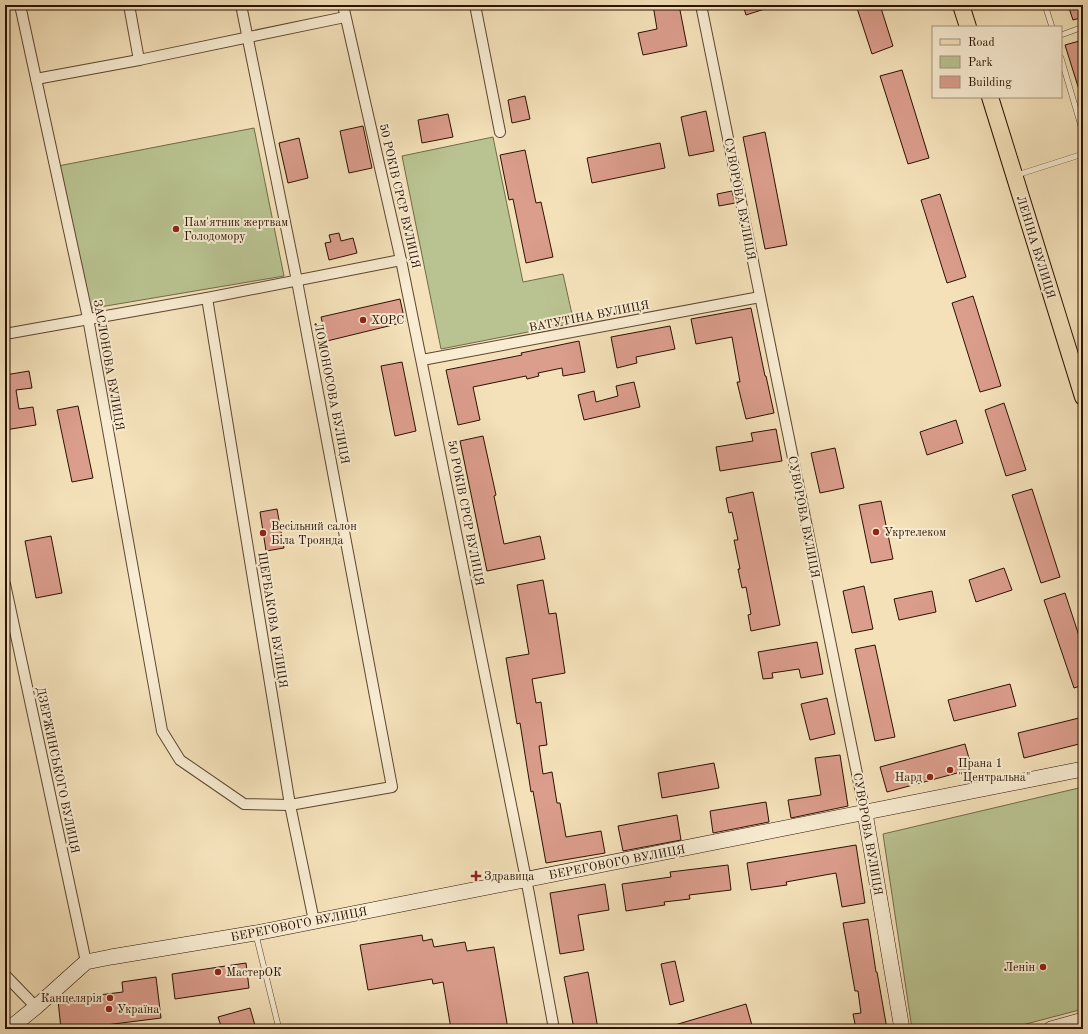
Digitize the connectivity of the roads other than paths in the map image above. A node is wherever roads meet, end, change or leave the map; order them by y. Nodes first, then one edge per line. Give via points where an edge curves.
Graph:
1 (20, 5) edge
2 (129, 5) edge
3 (241, 5) edge
4 (343, 5) edge
5 (475, 5) edge
6 (701, 5) edge
7 (961, 5) edge
8 (1045, 5) edge
9 (345, 17) junction
10 (968, 26) edge
11 (1052, 26) edge
12 (1083, 27) edge
13 (1062, 35) edge
14 (248, 37) junction
15 (139, 60) junction
16 (1062, 61) edge
17 (36, 80) junction
18 (990, 98) edge
19 (500, 132) dead end
20 (1083, 133) edge
21 (1083, 154) edge
22 (1014, 176) junction
23 (401, 260) junction
24 (297, 281) junction
25 (760, 297) junction
26 (207, 298) junction
27 (88, 318) junction
28 (5, 334) edge
29 (422, 360) junction
30 (1083, 396) edge
31 (5, 584) edge
32 (1083, 769) edge
33 (290, 805) junction
34 (865, 813) junction
35 (526, 880) junction
36 (314, 921) junction
37 (256, 933) junction
38 (86, 962) junction
39 (5, 975) edge
40 (36, 1007) junction
41 (1083, 1020) edge
42 (9, 1029) edge
43 (279, 1029) edge
44 (554, 1029) edge
45 (902, 1029) edge
46 (1051, 1029) edge

1 - 17 street, ЗАСЛОНОВА ВУЛИЦЯ
2 - 15 street
3 - 14 street, ЛОМОНОСОВА ВУЛИЦЯ
4 - 9 street, 50 РОКІВ СРСР ВУЛИЦЯ
5 - 19 street
6 - 25 street, СУВОРОВА ВУЛИЦЯ
7 - 10 main road
8 - 11 lane
9 - 14 street
9 - 23 street, 50 РОКІВ СРСР ВУЛИЦЯ
12 - 13 lane
14 - 15 street
14 - 24 street, ЛОМОНОСОВА ВУЛИЦЯ
15 - 17 street
16 - 20 lane
17 - 27 street, ЗАСЛОНОВА ВУЛИЦЯ
18 - 22 main road, ЛЕНІНА ВУЛИЦЯ
21 - 22 lane
22 - 30 main road, ЛЕНІНА ВУЛИЦЯ
23 - 24 street
23 - 29 street, 50 РОКІВ СРСР ВУЛИЦЯ
24 - 26 street
24 - 33 street, ЛОМОНОСОВА ВУЛИЦЯ via 392,787
25 - 29 street, ВАТУТІНА ВУЛИЦЯ
25 - 34 street, СУВОРОВА ВУЛИЦЯ
26 - 27 street
26 - 33 street, ЩЕРБАКОВА ВУЛИЦЯ
27 - 28 street
27 - 33 street, ЗАСЛОНОВА ВУЛИЦЯ via 162,731 180,760 244,804
29 - 35 street, 50 РОКІВ СРСР ВУЛИЦЯ
31 - 38 street, ДЗЕРЖИНСЬКОГО ВУЛИЦЯ
32 - 34 street, БЕРЕГОВОГО ВУЛИЦЯ
33 - 36 street, ЩЕРБАКОВА ВУЛИЦЯ
34 - 35 street, БЕРЕГОВОГО ВУЛИЦЯ
34 - 45 street, СУВОРОВА ВУЛИЦЯ
35 - 36 street, БЕРЕГОВОГО ВУЛИЦЯ
35 - 44 street, 50 РОКІВ СРСР ВУЛИЦЯ
36 - 37 street, БЕРЕГОВОГО ВУЛИЦЯ
37 - 38 street, БЕРЕГОВОГО ВУЛИЦЯ
37 - 43 lane
38 - 40 street
39 - 40 street
40 - 42 street
41 - 46 street

